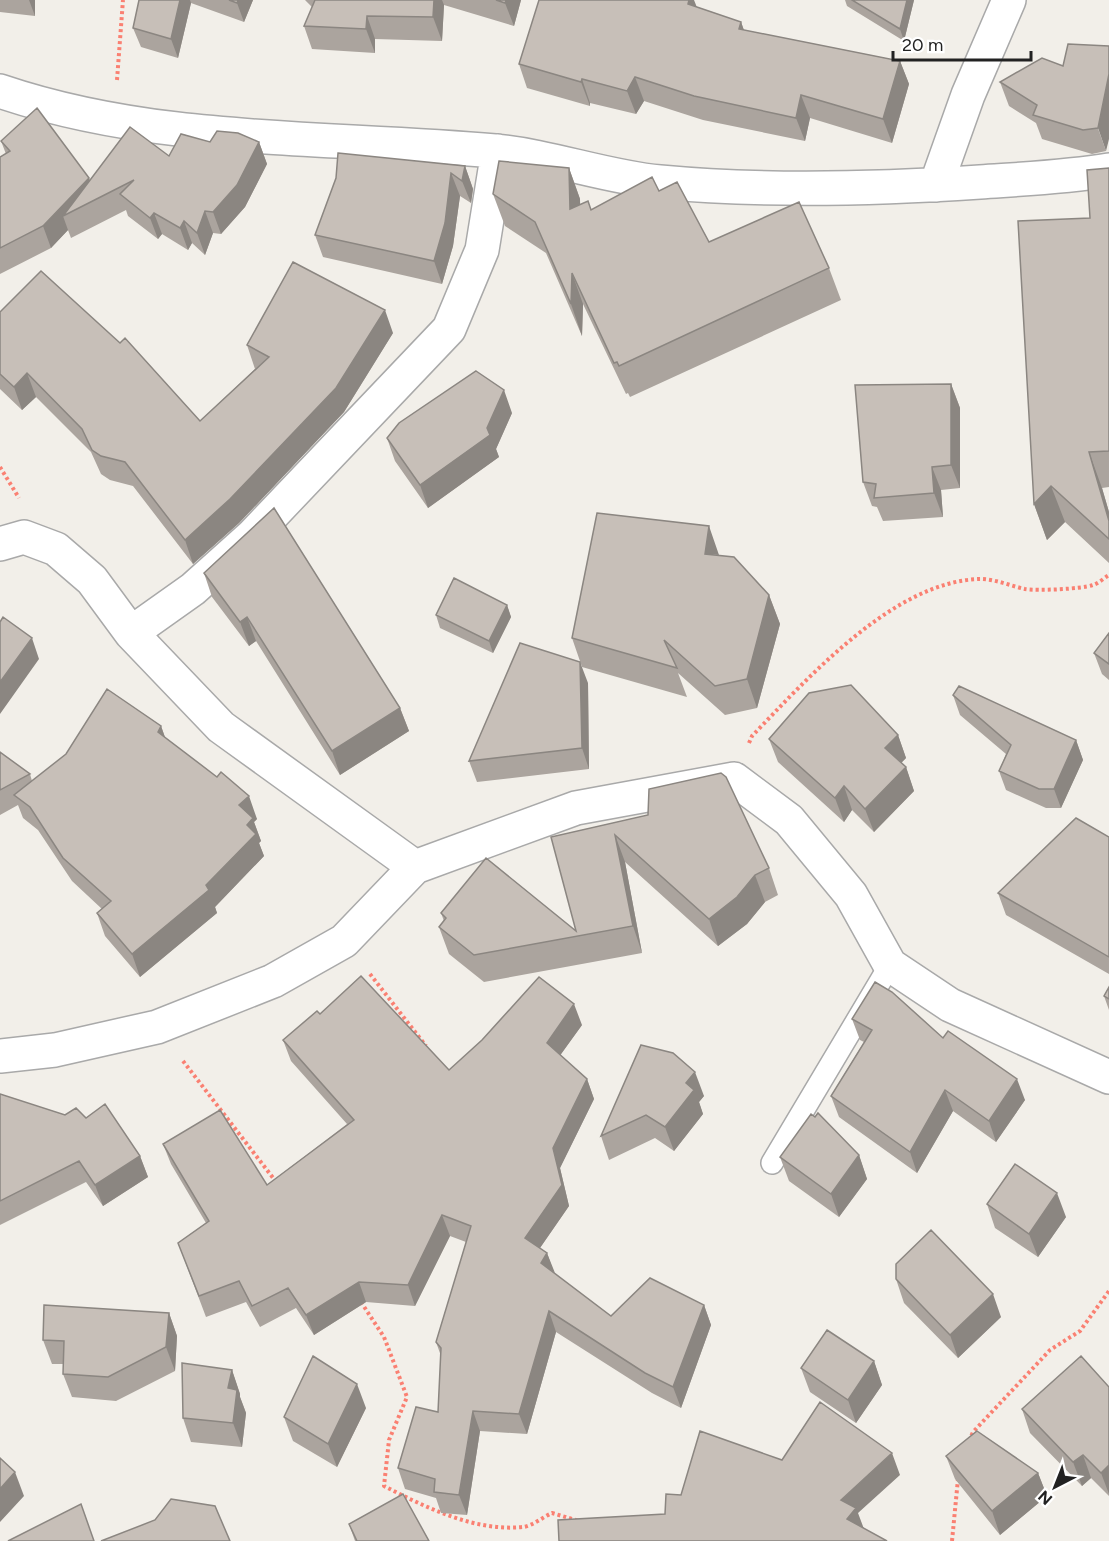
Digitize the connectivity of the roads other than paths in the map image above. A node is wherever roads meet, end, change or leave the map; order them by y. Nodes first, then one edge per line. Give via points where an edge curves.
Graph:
1 (1009, 0) edge
2 (0, 91) edge
3 (498, 151) junction
4 (1109, 170) edge
5 (936, 185) junction
6 (0, 544) edge
7 (131, 633) junction
8 (415, 867) junction
9 (890, 965) junction
10 (0, 1056) edge
11 (1109, 1077) edge
12 (772, 1163) dead end

1 - 5 street via 968,95
2 - 3 street via 114,120 241,136
3 - 5 street via 658,182 820,188
3 - 7 street via 482,250 449,329 252,536 193,589
4 - 5 street
6 - 7 street via 24,537 56,549 92,580
7 - 8 street via 221,727
8 - 9 street via 576,808 734,779 789,820 851,895
8 - 10 street via 344,941 273,981 157,1027 55,1050
9 - 11 street via 950,1005
9 - 12 lane

